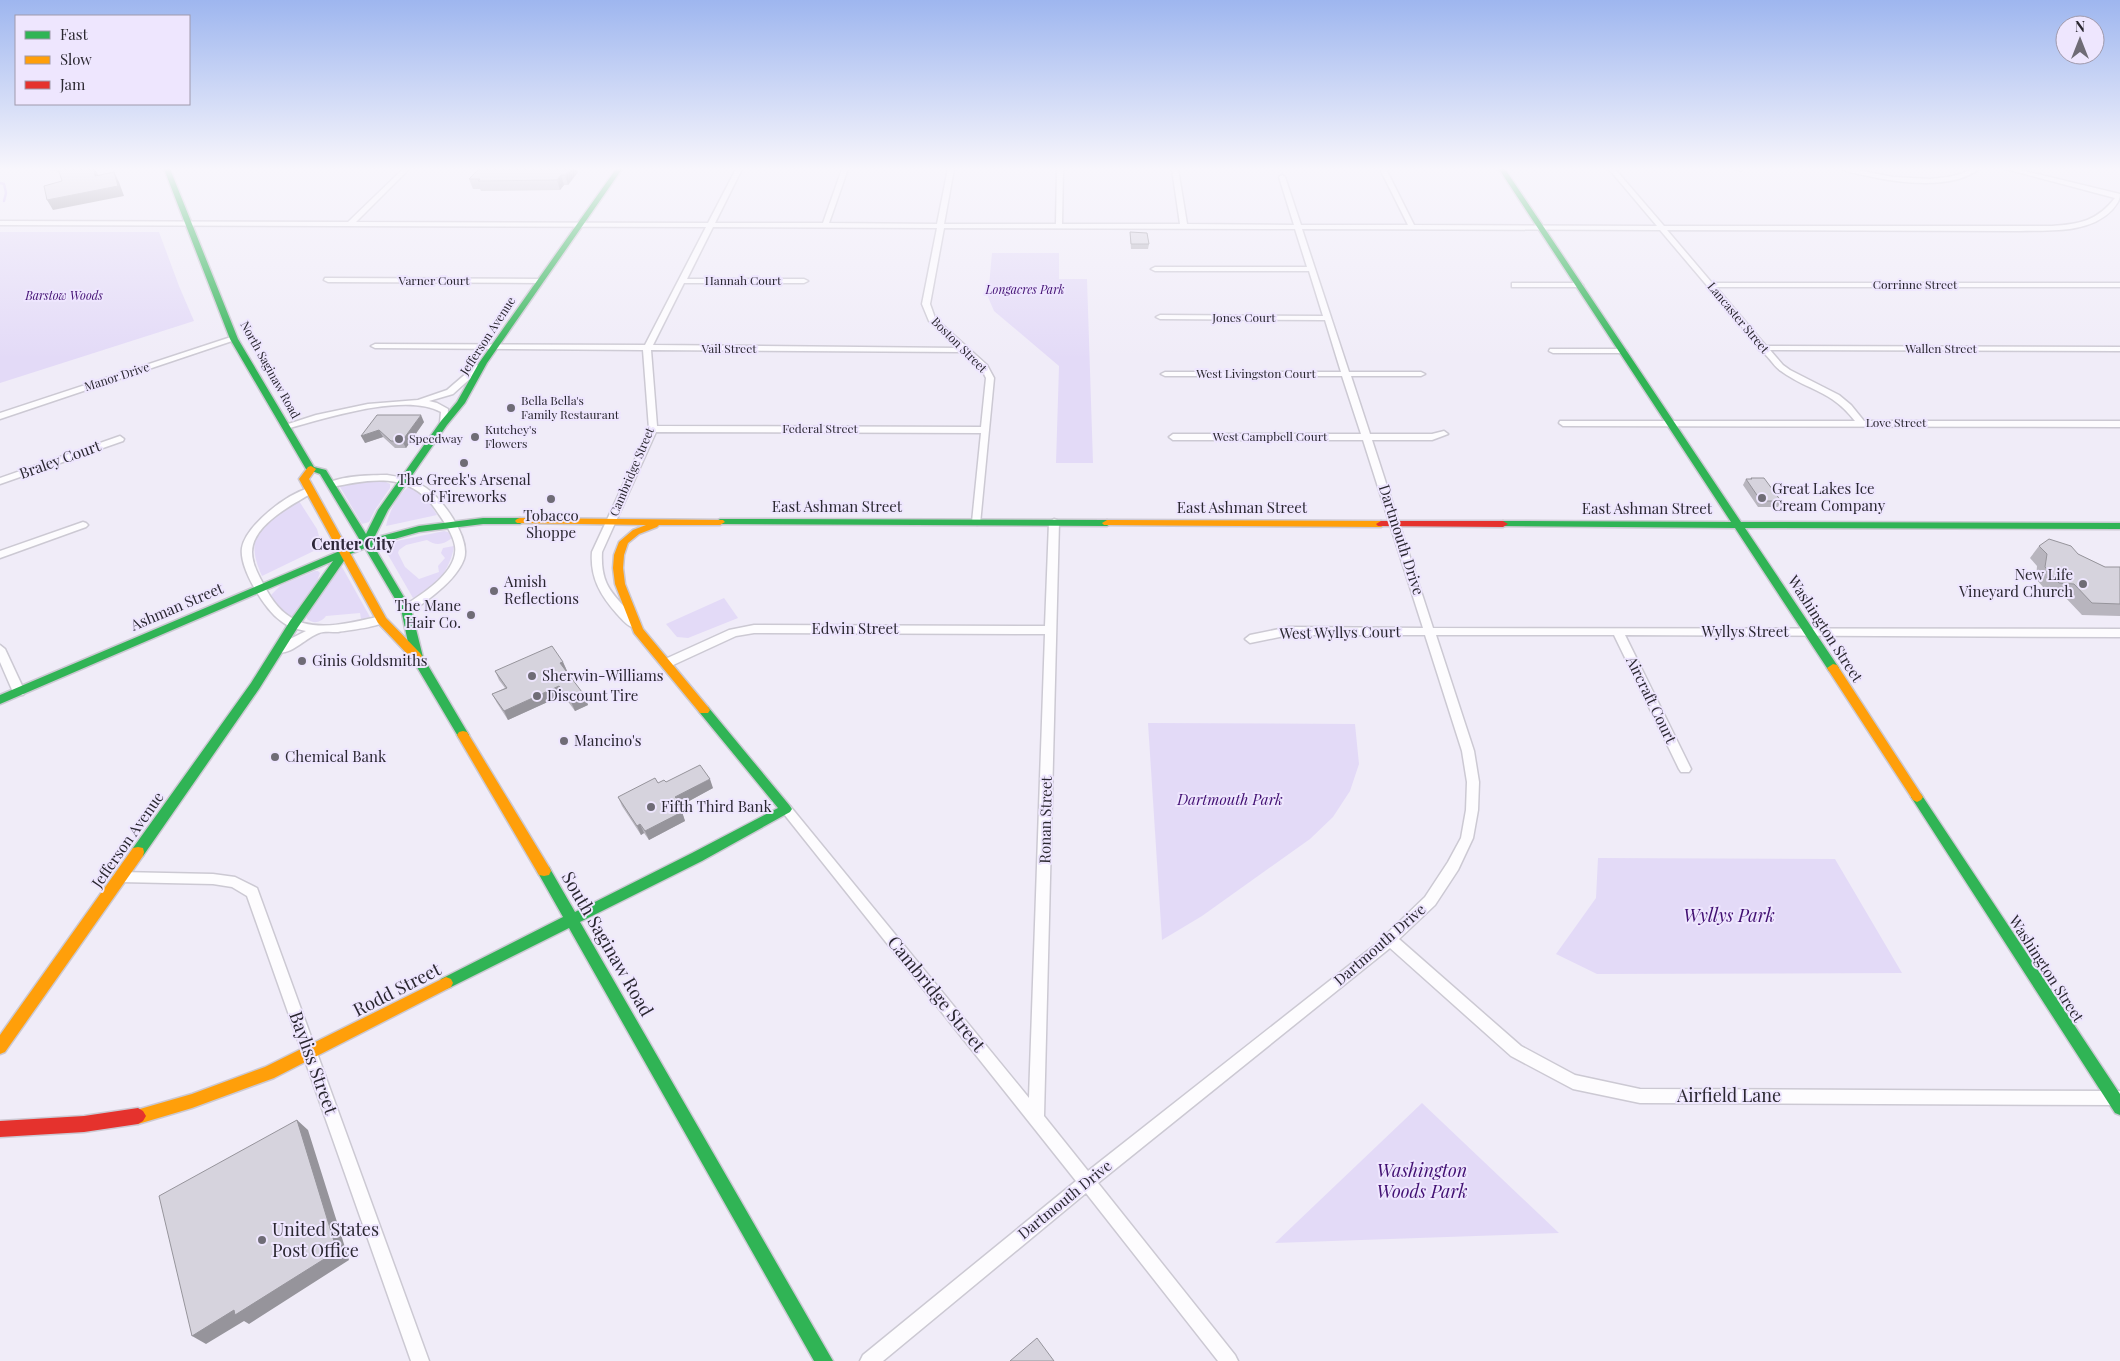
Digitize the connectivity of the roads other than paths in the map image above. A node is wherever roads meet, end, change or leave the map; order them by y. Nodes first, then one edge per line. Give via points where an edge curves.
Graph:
1 (193, 233) edge
2 (574, 233) edge
3 (708, 233) edge
4 (940, 233) edge
5 (1302, 233) edge
6 (1545, 233) edge
7 (1665, 233) edge
8 (1155, 269) dead end
9 (1313, 269) junction
10 (328, 280) dead end
11 (682, 281) junction
12 (804, 281) dead end
13 (540, 282) junction
14 (1515, 285) dead end
15 (1579, 285) junction
16 (1709, 285) junction
17 (2120, 285) edge
18 (1160, 317) dead end
19 (1329, 318) junction
20 (234, 339) junction
21 (375, 346) dead end
22 (494, 348) junction
23 (1762, 348) junction
24 (647, 349) junction
25 (2120, 349) edge
26 (964, 350) junction
27 (1554, 350) dead end
28 (1623, 351) junction
29 (483, 363) junction
30 (1165, 374) dead end
31 (1347, 374) junction
32 (1421, 374) dead end
33 (402, 404) junction
34 (0, 416) edge
35 (444, 422) junction
36 (1562, 423) dead end
37 (1671, 423) junction
38 (1861, 423) junction
39 (2120, 424) edge
40 (286, 426) junction
41 (653, 429) junction
42 (986, 430) junction
43 (1444, 434) dead end
44 (1172, 437) dead end
45 (1367, 438) junction
46 (120, 439) dead end
47 (310, 469) junction
48 (403, 480) junction
49 (0, 481) edge
50 (332, 484) junction
51 (310, 491) junction
52 (611, 521) junction
53 (668, 521) junction
54 (978, 522) junction
55 (1054, 522) junction
56 (1395, 523) junction
57 (450, 524) junction
58 (1739, 524) junction
59 (83, 525) dead end
60 (2120, 526) edge
61 (367, 544) junction
62 (346, 552) junction
63 (0, 555) edge
64 (260, 588) junction
65 (406, 609) junction
66 (382, 620) junction
67 (294, 624) junction
68 (318, 629) junction
69 (638, 630) junction
70 (1050, 630) junction
71 (1431, 631) junction
72 (1618, 632) junction
73 (1809, 632) junction
74 (2120, 633) edge
75 (1250, 639) dead end
76 (0, 649) edge
77 (280, 649) junction
78 (417, 657) junction
79 (667, 663) junction
80 (19, 692) junction
81 (0, 700) edge
82 (1685, 768) dead end
83 (786, 808) junction
84 (120, 877) junction
85 (573, 920) junction
86 (1390, 940) junction
87 (0, 1047) edge
88 (310, 1054) junction
89 (2118, 1101) edge
90 (1036, 1117) junction
91 (0, 1129) edge
92 (1087, 1182) junction
93 (420, 1361) edge
94 (824, 1361) edge
95 (869, 1361) edge
96 (1229, 1361) edge

1 - 20 street, North Saginaw Road
2 - 13 street, Jefferson Avenue
3 - 11 street
4 - 26 street, Boston Street via 926,304 932,320
5 - 9 street, Dartmouth Drive
6 - 15 street, Washington Street
7 - 16 street, Lancaster Street
8 - 9 street
9 - 19 street, Dartmouth Drive
10 - 13 street, Varner Court
11 - 12 street, Hannah Court
11 - 24 street
13 - 22 street, Jefferson Avenue
14 - 15 street
15 - 28 street, Washington Street
16 - 17 street, Corrinne Street
16 - 23 street, Lancaster Street
18 - 19 street, Jones Court
19 - 31 street, Dartmouth Drive
20 - 34 street, Manor Drive
20 - 40 street, North Saginaw Road
21 - 22 street, Vail Street
22 - 24 street, Vail Street
22 - 29 street, Jefferson Avenue
23 - 25 street, Wallen Street
23 - 38 street, Lancaster Street via 1787,373 1844,403
24 - 26 street, Vail Street
24 - 41 street, Cambridge Street
26 - 42 street, Boston Street via 984,367 990,378
27 - 28 street
28 - 37 street, Washington Street
29 - 33 street via 445,395
29 - 35 street, Jefferson Avenue via 468,393
30 - 31 street, West Livingston Court
31 - 32 street, West Livingston Court
31 - 45 street, Dartmouth Drive
33 - 35 street via 440,407 445,412
33 - 40 street via 350,409
35 - 48 street, Jefferson Avenue
36 - 37 street, Love Street
37 - 38 street, Love Street
37 - 58 street, Washington Street
38 - 39 street, Love Street
40 - 47 street, North Saginaw Road
41 - 42 street, Federal Street
41 - 52 street, Cambridge Street
42 - 54 street, Boston Street
43 - 45 street, West Campbell Court
44 - 45 street, West Campbell Court
45 - 56 street, Dartmouth Drive
46 - 49 street, Braley Court
47 - 50 street, North Saginaw Road via 323,472
47 - 51 street, North Saginaw Road via 304,479
48 - 50 street via 369,479
48 - 57 street via 426,490
48 - 61 street, Jefferson Avenue via 383,510
50 - 61 street, North Saginaw Road
51 - 62 street
51 - 64 street via 273,513 251,538 247,549 249,565
52 - 53 street, East Ashman Street
52 - 57 street, East Ashman Street via 506,520
52 - 69 street, Cambridge Street via 597,552 596,572 607,596
53 - 54 street, East Ashman Street
53 - 69 street, Cambridge Street via 633,533 618,553 620,584
54 - 55 street, East Ashman Street
55 - 56 street, East Ashman Street
55 - 70 street, Ronan Street
56 - 58 street, East Ashman Street
56 - 71 street, Dartmouth Drive
57 - 61 street, East Ashman Street
57 - 65 street via 459,538 461,549 457,563 441,585
58 - 60 street, East Ashman Street
58 - 73 street, Washington Street
59 - 63 street
61 - 62 street, Ashman Street
61 - 65 street, South Saginaw Road
62 - 64 street, Ashman Street
62 - 66 street
62 - 67 street, Jefferson Avenue
64 - 67 street via 270,605
64 - 80 street, Ashman Street
65 - 78 street, South Saginaw Road
66 - 68 street
66 - 78 street
67 - 68 street
67 - 77 street, Jefferson Avenue
68 - 77 street, Jefferson Avenue
69 - 79 street, Cambridge Street
70 - 79 street, Edwin Street via 754,629 733,634
70 - 90 street, Ronan Street
71 - 72 street, Wyllys Street
71 - 75 street, West Wyllys Court via 1288,631
71 - 86 street, Dartmouth Drive via 1468,751 1473,782 1472,810 1467,838 1453,866 1430,901
72 - 73 street, Wyllys Street
72 - 82 street, Aircraft Court
73 - 74 street, Wyllys Street
73 - 89 street, Washington Street
76 - 80 street
77 - 84 street, Jefferson Avenue
78 - 85 street, South Saginaw Road
79 - 83 street, Cambridge Street
80 - 81 street, Ashman Street
83 - 85 street, Rodd Street via 697,858
83 - 90 street, Cambridge Street
84 - 87 street, Jefferson Avenue
84 - 88 street, Bayliss Street via 213,878 235,882 252,892
85 - 88 street, Rodd Street
85 - 94 street, South Saginaw Road
86 - 89 street, Airfield Lane via 1516,1051 1573,1082 1640,1096
86 - 92 street, Dartmouth Drive
88 - 91 street, Rodd Street via 270,1074 163,1110 110,1121
88 - 93 street, Bayliss Street
90 - 92 street, Cambridge Street
92 - 95 street, Dartmouth Drive
92 - 96 street, Cambridge Street

